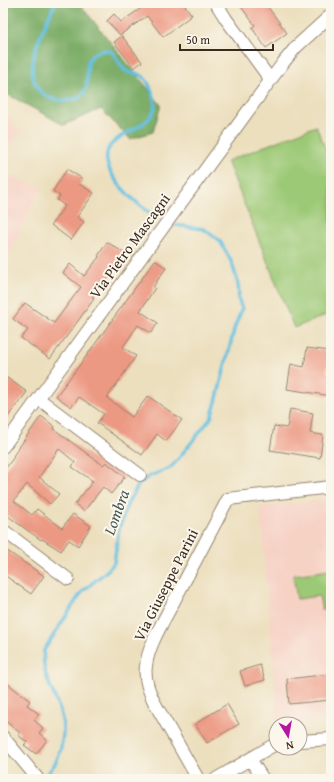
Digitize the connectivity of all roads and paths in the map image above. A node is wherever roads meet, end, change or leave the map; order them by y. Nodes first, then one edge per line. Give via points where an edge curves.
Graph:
1 (216, 3) edge
2 (331, 16) edge
3 (270, 79) junction
4 (39, 400) junction
5 (3, 447) edge
6 (140, 475) dead end
7 (331, 487) edge
8 (3, 530) edge
9 (68, 579) dead end
10 (3, 737) edge
11 (331, 739) edge
12 (308, 740) edge
13 (268, 748) edge
14 (250, 759) junction
15 (38, 779) edge
16 (198, 779) edge
17 (216, 779) edge
18 (263, 779) edge

1 - 3 street
2 - 3 street, Via Pietro Mascagni via 296,47
3 - 4 street, Via Pietro Mascagni
4 - 5 street, Via Pietro Mascagni
4 - 6 street
7 - 16 street, Via Giuseppe Parini via 228,500 150,650 146,667 149,690
8 - 9 street
10 - 15 street
11 - 12 street
13 - 14 street
14 - 17 street
14 - 18 street

